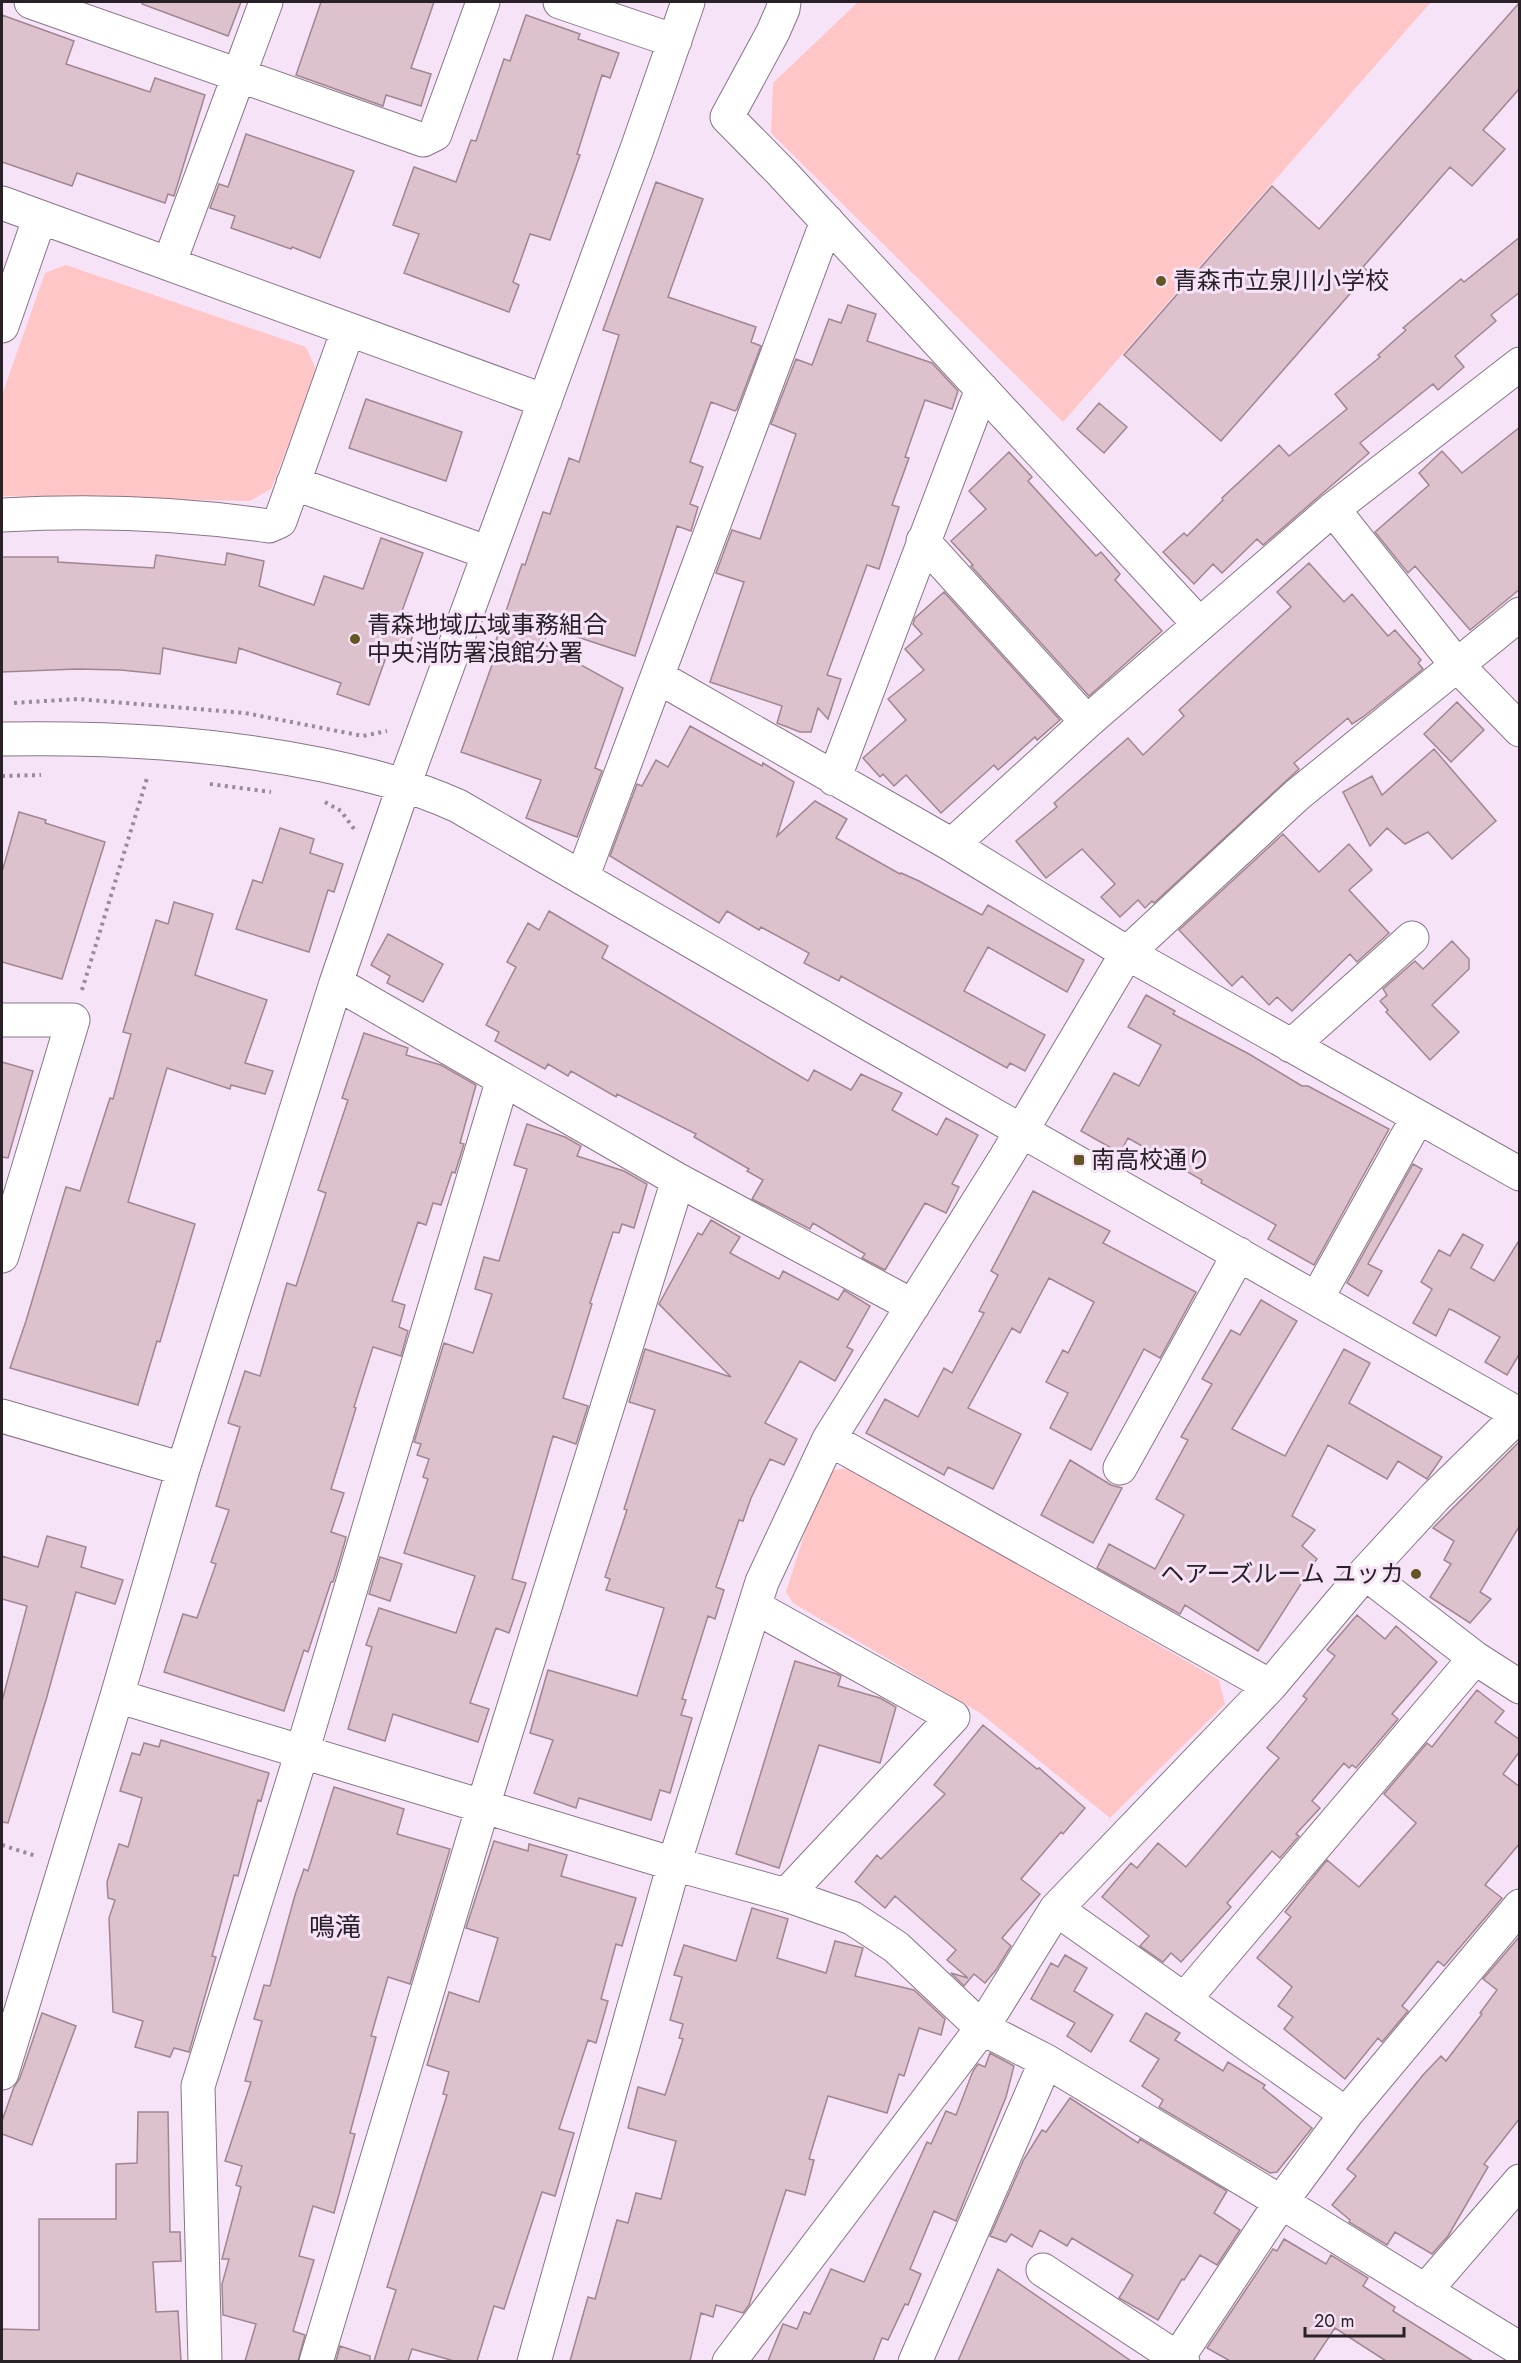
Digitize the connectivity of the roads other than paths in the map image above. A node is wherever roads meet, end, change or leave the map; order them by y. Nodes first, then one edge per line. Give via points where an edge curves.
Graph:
1 (31, 2) edge
2 (266, 2) edge
3 (483, 2) edge
4 (560, 2) edge
5 (688, 2) edge
6 (784, 2) edge
7 (73, 9) edge
8 (675, 41) junction
9 (238, 76) junction
10 (2, 203) edge
11 (40, 217) junction
12 (827, 221) junction
13 (169, 264) junction
14 (2, 326) edge
15 (348, 330) junction
16 (1519, 366) edge
17 (982, 389) junction
18 (545, 401) junction
19 (293, 483) junction
20 (1334, 509) junction
21 (2, 515) edge
22 (923, 542) junction
23 (489, 553) junction
24 (1520, 614) edge
25 (1199, 624) junction
26 (1456, 664) junction
27 (658, 677) junction
28 (1087, 722) junction
29 (1520, 730) edge
30 (2, 739) edge
31 (834, 779) junction
32 (404, 785) junction
33 (952, 845) junction
34 (582, 878) junction
35 (1412, 938) dead end
36 (1127, 953) junction
37 (336, 983) junction
38 (2, 1020) edge
39 (1292, 1046) junction
40 (503, 1078) junction
41 (1418, 1117) junction
42 (1022, 1131) junction
43 (1520, 1174) edge
44 (678, 1180) junction
45 (1239, 1254) junction
46 (2, 1256) edge
47 (1317, 1298) junction
48 (913, 1306) junction
49 (1519, 1414) edge
50 (2, 1416) edge
51 (829, 1439) junction
52 (1120, 1468) dead end
53 (183, 1469) junction
54 (1365, 1573) junction
55 (755, 1607) junction
56 (1475, 1658) junction
57 (1270, 1686) junction
58 (1520, 1687) edge
59 (117, 1696) junction
60 (302, 1752) junction
61 (483, 1806) junction
62 (674, 1864) junction
63 (786, 1895) junction
64 (1520, 1906) edge
65 (1056, 1909) junction
66 (12, 1996) edge
67 (1184, 2000) junction
68 (982, 2028) junction
69 (1046, 2061) junction
70 (2, 2073) edge
71 (1346, 2114) junction
72 (1520, 2181) edge
73 (1281, 2202) junction
74 (1043, 2270) dead end
75 (1425, 2291) junction
76 (1520, 2349) edge
77 (1179, 2360) edge
78 (205, 2361) edge
79 (316, 2361) edge
80 (534, 2361) edge
81 (729, 2361) edge
82 (915, 2361) edge

1 - 7 street
2 - 9 street
3 - 9 street via 435,134 423,140
4 - 8 street
5 - 8 street
6 - 12 street via 773,32 727,117
7 - 9 street
8 - 18 street
9 - 13 street
10 - 11 street
11 - 13 street
11 - 14 street
12 - 17 street
12 - 27 street
13 - 15 street
15 - 18 street
15 - 19 street
16 - 20 street
17 - 22 street
17 - 25 street
18 - 23 street
19 - 21 street via 280,520 269,526 97,512
19 - 23 street
20 - 25 street
20 - 26 street
22 - 28 street
22 - 31 street
23 - 32 street
24 - 26 street
25 - 28 street
26 - 29 street
26 - 36 street via 1298,795
27 - 31 street
27 - 34 street
28 - 33 street
30 - 32 street via 178,742 285,757
31 - 33 street
32 - 34 street via 458,806
32 - 37 street
33 - 36 street
34 - 42 street
35 - 39 street
36 - 39 street
36 - 42 street
37 - 40 street
37 - 53 street
38 - 46 street via 73,1020
39 - 41 street
40 - 44 street
40 - 60 street
41 - 43 street
41 - 47 street
42 - 45 street
42 - 48 street
44 - 48 street
44 - 61 street
45 - 47 street
45 - 52 street
47 - 49 street
48 - 51 street
49 - 54 street
50 - 53 street
51 - 55 street via 762,1582
51 - 57 street
53 - 59 street
54 - 56 street
54 - 57 street
55 - 62 street
55 - 63 street via 953,1717
56 - 58 street
56 - 67 street
57 - 65 street
59 - 60 street
59 - 66 street
60 - 61 street
60 - 78 street via 198,2086
61 - 62 street
61 - 79 street
62 - 63 street
62 - 80 street
63 - 68 street via 852,1918 896,1947
64 - 71 street
65 - 67 street
65 - 68 street
66 - 70 street
67 - 71 street
68 - 69 street
68 - 81 street
69 - 73 street
69 - 82 street
71 - 73 street
72 - 75 street
73 - 75 street
73 - 77 street
74 - 77 street
75 - 76 street

